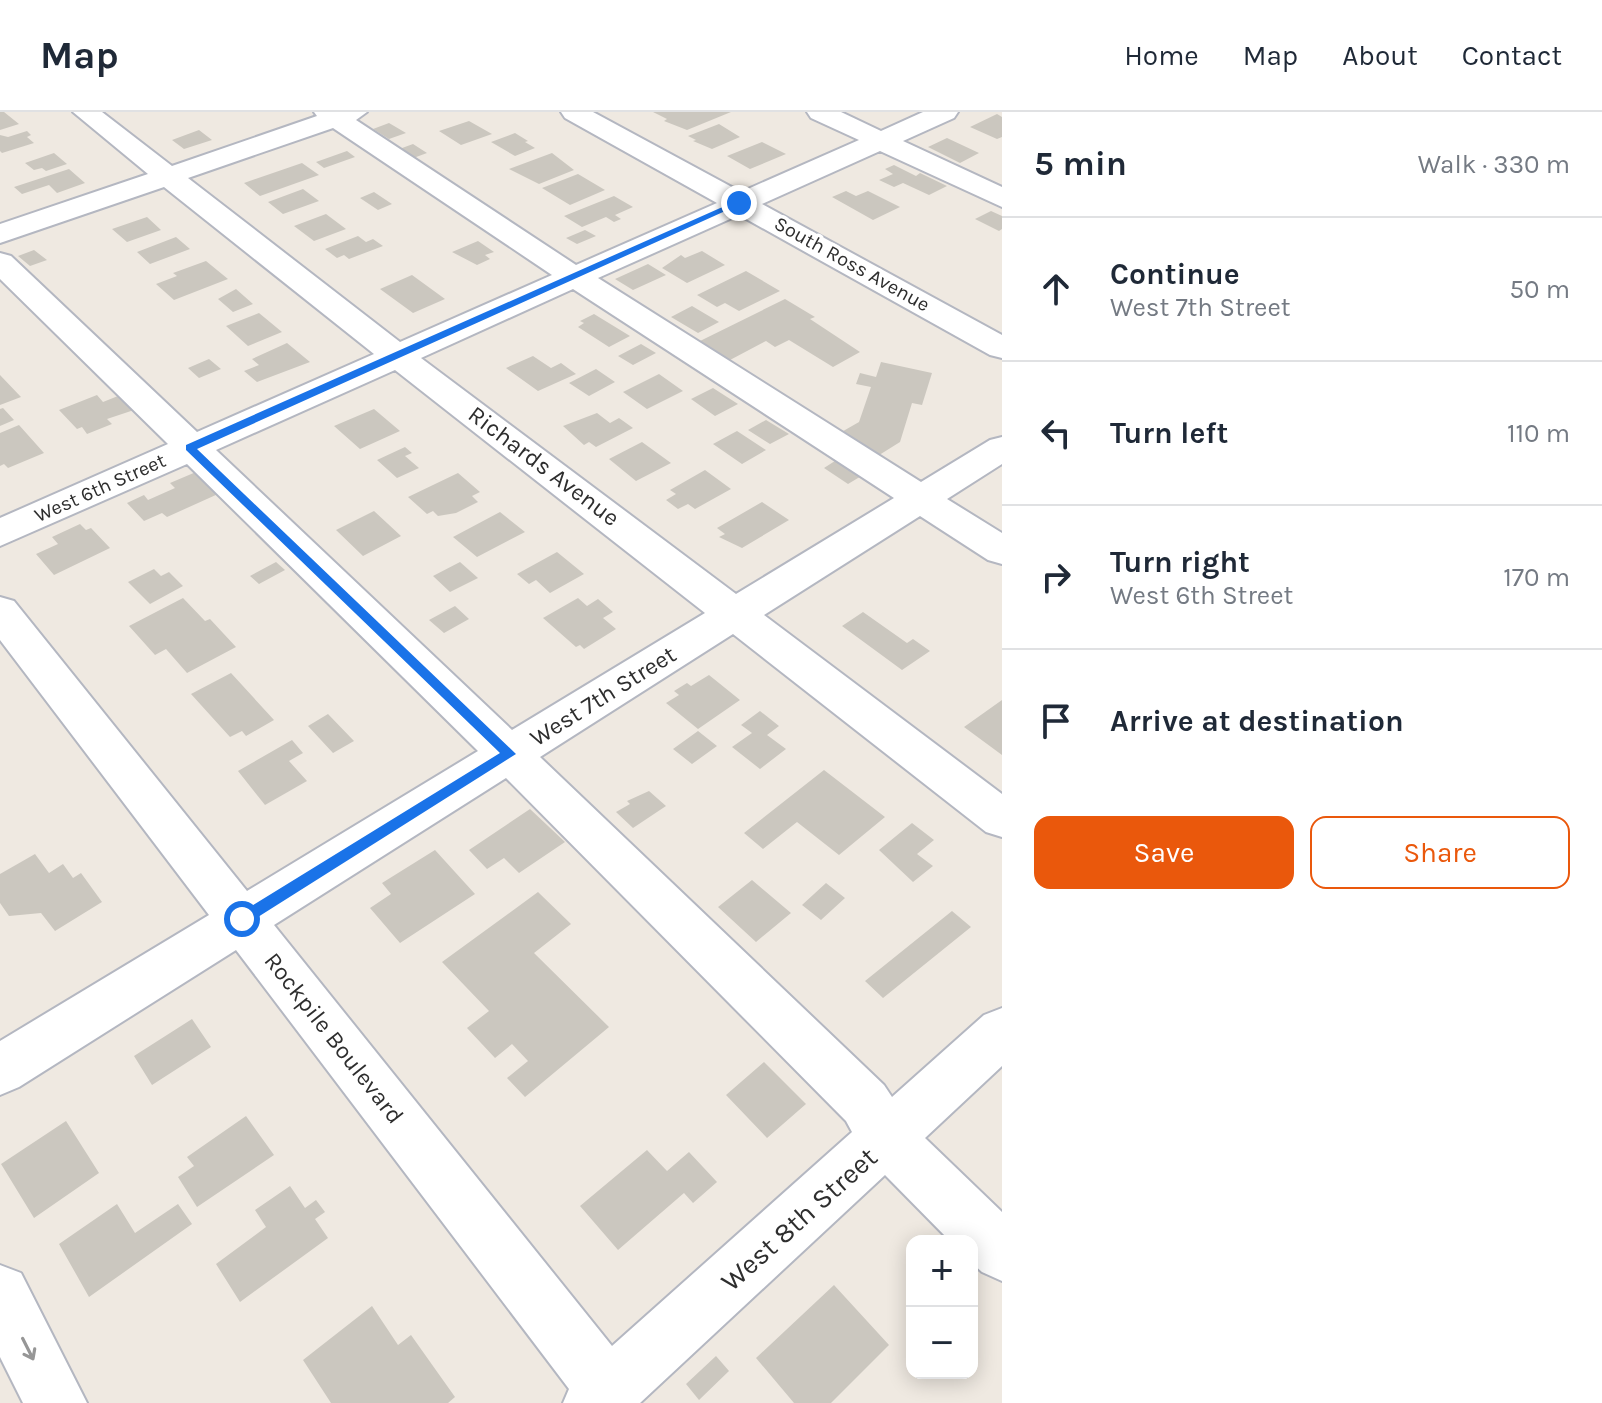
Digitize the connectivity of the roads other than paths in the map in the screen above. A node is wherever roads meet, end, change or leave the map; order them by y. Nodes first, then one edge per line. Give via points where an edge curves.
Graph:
1 (86, 112) edge
2 (574, 112) edge
3 (820, 112) edge
4 (945, 112) edge
5 (339, 114) edge
6 (880, 141) junction
7 (168, 177) junction
8 (1002, 198) edge
9 (739, 203) junction
10 (0, 234) edge
11 (0, 262) edge
12 (573, 276) junction
13 (1002, 348) edge
14 (397, 355) junction
15 (190, 448) junction
16 (1002, 448) edge
17 (920, 499) junction
18 (0, 533) edge
19 (1002, 551) edge
20 (0, 611) edge
21 (736, 613) junction
22 (509, 754) junction
23 (1002, 819) edge
24 (242, 919) junction
25 (1002, 1032) edge
26 (0, 1070) edge
27 (887, 1139) junction
28 (1002, 1252) edge
29 (0, 1294) edge
30 (601, 1397) edge
31 (56, 1403) edge

1 - 7 street, Richards Avenue
2 - 9 street, South Ross Avenue
3 - 6 street
4 - 6 street, West 6th Street
5 - 7 street
5 - 12 street
6 - 8 street
6 - 9 street, West 6th Street
7 - 10 street
7 - 14 street, Richards Avenue
9 - 12 street, West 6th Street
9 - 13 street, South Ross Avenue
11 - 15 street
12 - 14 street, West 6th Street
12 - 17 street
14 - 15 street, West 6th Street
14 - 21 street, Richards Avenue
15 - 18 street, West 6th Street
15 - 22 street
16 - 17 street, West 7th Street
17 - 19 street
17 - 21 street, West 7th Street
20 - 24 street, Rockpile Boulevard
21 - 22 street, West 7th Street
21 - 23 street, Richards Avenue
22 - 24 street, West 7th Street
22 - 27 street via 865,1103
24 - 26 street, West 7th Street
24 - 30 street, Rockpile Boulevard
25 - 27 street, West 8th Street
27 - 28 street
27 - 30 street, West 8th Street
29 -> 31 street

